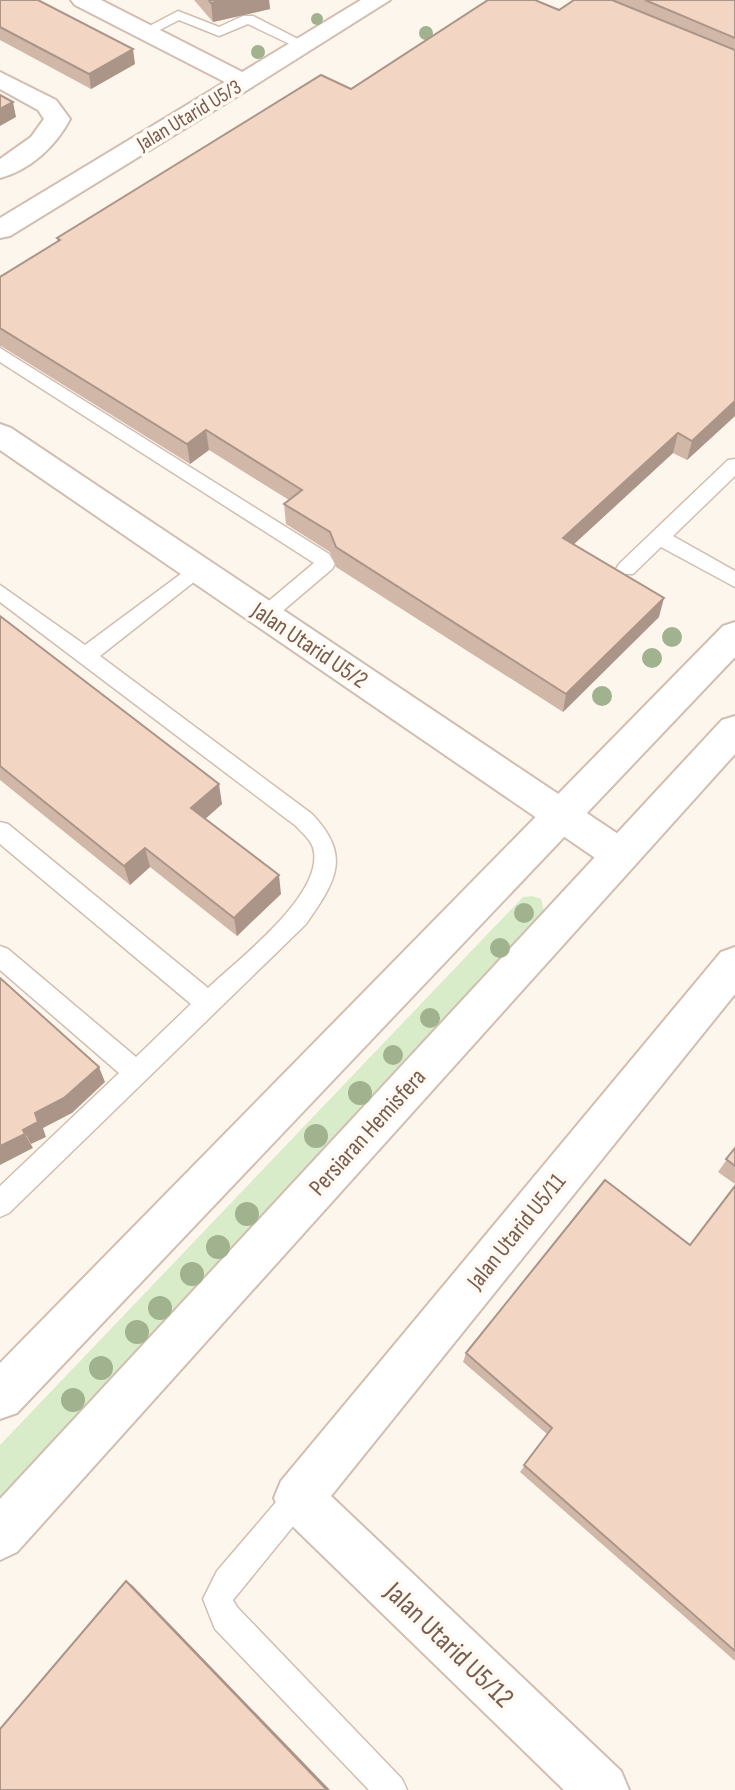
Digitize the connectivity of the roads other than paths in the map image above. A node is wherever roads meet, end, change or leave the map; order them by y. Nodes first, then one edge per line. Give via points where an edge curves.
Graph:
1 (83, 0) edge
2 (378, 0) edge
3 (145, 32) junction
4 (303, 45) junction
5 (0, 79) edge
6 (243, 82) junction
7 (1, 168) edge
8 (0, 230) edge
9 (0, 354) edge
10 (0, 435) edge
11 (735, 465) edge
12 (660, 537) junction
13 (197, 569) junction
14 (626, 569) dead end
15 (735, 580) edge
16 (0, 592) edge
17 (265, 615) junction
18 (735, 635) edge
19 (85, 656) junction
20 (735, 730) edge
21 (561, 815) junction
22 (0, 831) edge
23 (620, 855) junction
24 (0, 956) edge
25 (735, 964) edge
26 (208, 1003) junction
27 (135, 1073) junction
28 (0, 1203) edge
29 (0, 1396) edge
30 (298, 1498) junction
31 (0, 1535) edge
32 (391, 1790) edge
33 (602, 1790) edge

1 - 3 street
2 - 4 street, Jalan Utarid U5/3
3 - 4 lane via 178,15 219,32 248,19
3 - 6 street
4 - 6 street, Jalan Utarid U5/3
5 - 7 street via 47,105 57,119 36,149
6 - 8 street, Jalan Utarid U5/3
9 - 17 lane via 322,559 322,567
10 - 13 street, Jalan Utarid U5/2
11 - 12 lane
12 - 14 lane
12 - 15 lane
13 - 17 street, Jalan Utarid U5/2
13 - 19 lane
16 - 19 lane
17 - 21 street, Jalan Utarid U5/2
18 - 21 street
19 - 26 lane via 304,820 323,841 326,860 318,889 298,917
20 - 23 street, Persiaran Hemisfera
21 - 23 street, Jalan Utarid U5/2
21 - 29 street
22 - 26 lane
23 - 31 street, Persiaran Hemisfera
24 - 27 lane
25 - 30 street, Jalan Utarid U5/11
26 - 27 lane
27 - 28 lane
30 - 32 lane via 227,1581 218,1599 226,1618
30 - 33 street, Jalan Utarid U5/12

